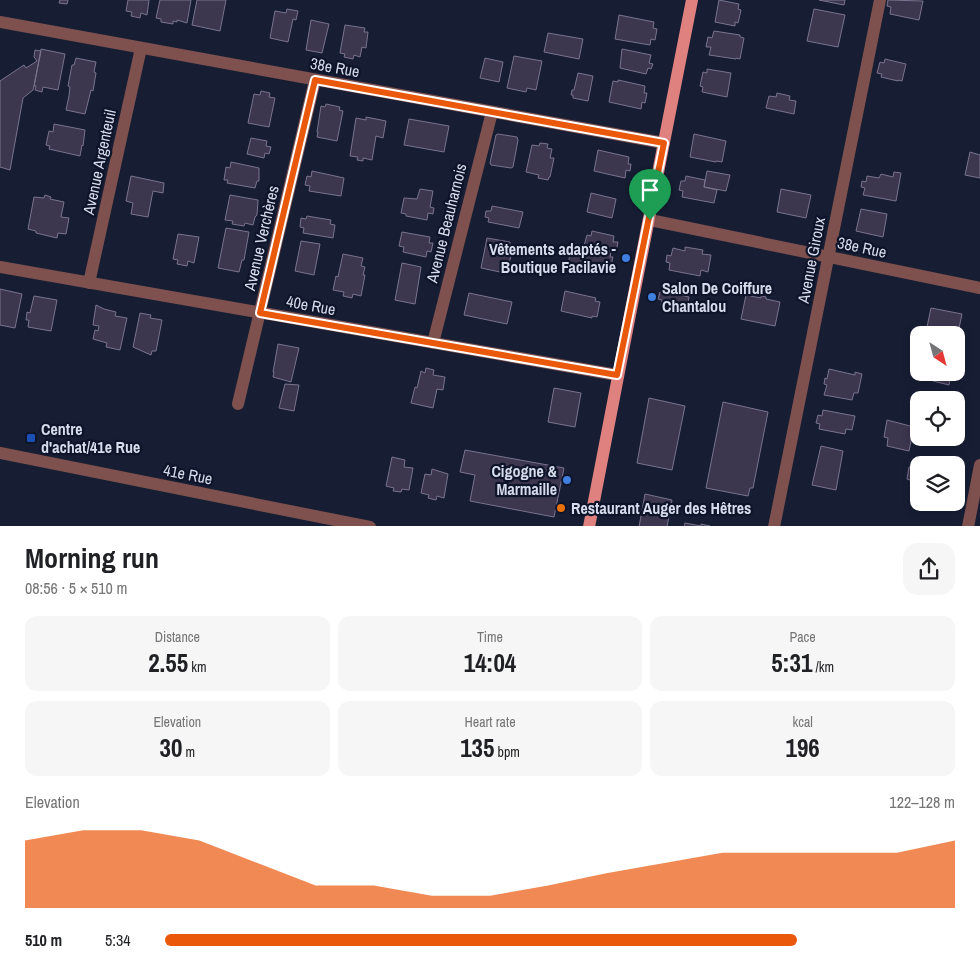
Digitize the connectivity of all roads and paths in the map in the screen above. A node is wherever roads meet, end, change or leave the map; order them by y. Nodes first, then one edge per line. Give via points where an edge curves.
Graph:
1 (692, 0) edge
2 (880, 0) edge
3 (0, 22) edge
4 (141, 48) junction
5 (315, 80) junction
6 (492, 112) junction
7 (664, 143) junction
8 (650, 220) junction
9 (828, 257) junction
10 (0, 267) edge
11 (89, 283) junction
12 (980, 288) edge
13 (260, 313) junction
14 (433, 343) junction
15 (617, 375) junction
16 (238, 404) dead end
17 (0, 453) edge
18 (980, 465) edge
19 (370, 526) edge
20 (589, 526) edge
21 (774, 526) edge
22 (968, 526) edge

1 - 7 main road
2 - 9 street, Avenue Giroux
3 - 4 street, 38e Rue
4 - 5 street, 38e Rue
4 - 11 street, Avenue Argenteuil
5 - 6 street, 38e Rue
5 - 13 street, Avenue Verchères
6 - 7 street, 38e Rue
6 - 14 street, Avenue Beauharnois
7 - 8 main road
8 - 9 street, 38e Rue
8 - 15 main road
9 - 12 street, 38e Rue
9 - 21 street, Avenue Giroux
10 - 11 street, 40e Rue
11 - 13 street, 40e Rue
13 - 14 street, 40e Rue
13 - 16 street, Avenue Verchères
14 - 15 street, 40e Rue
15 - 20 main road
17 - 19 street, 41e Rue
18 - 22 street

